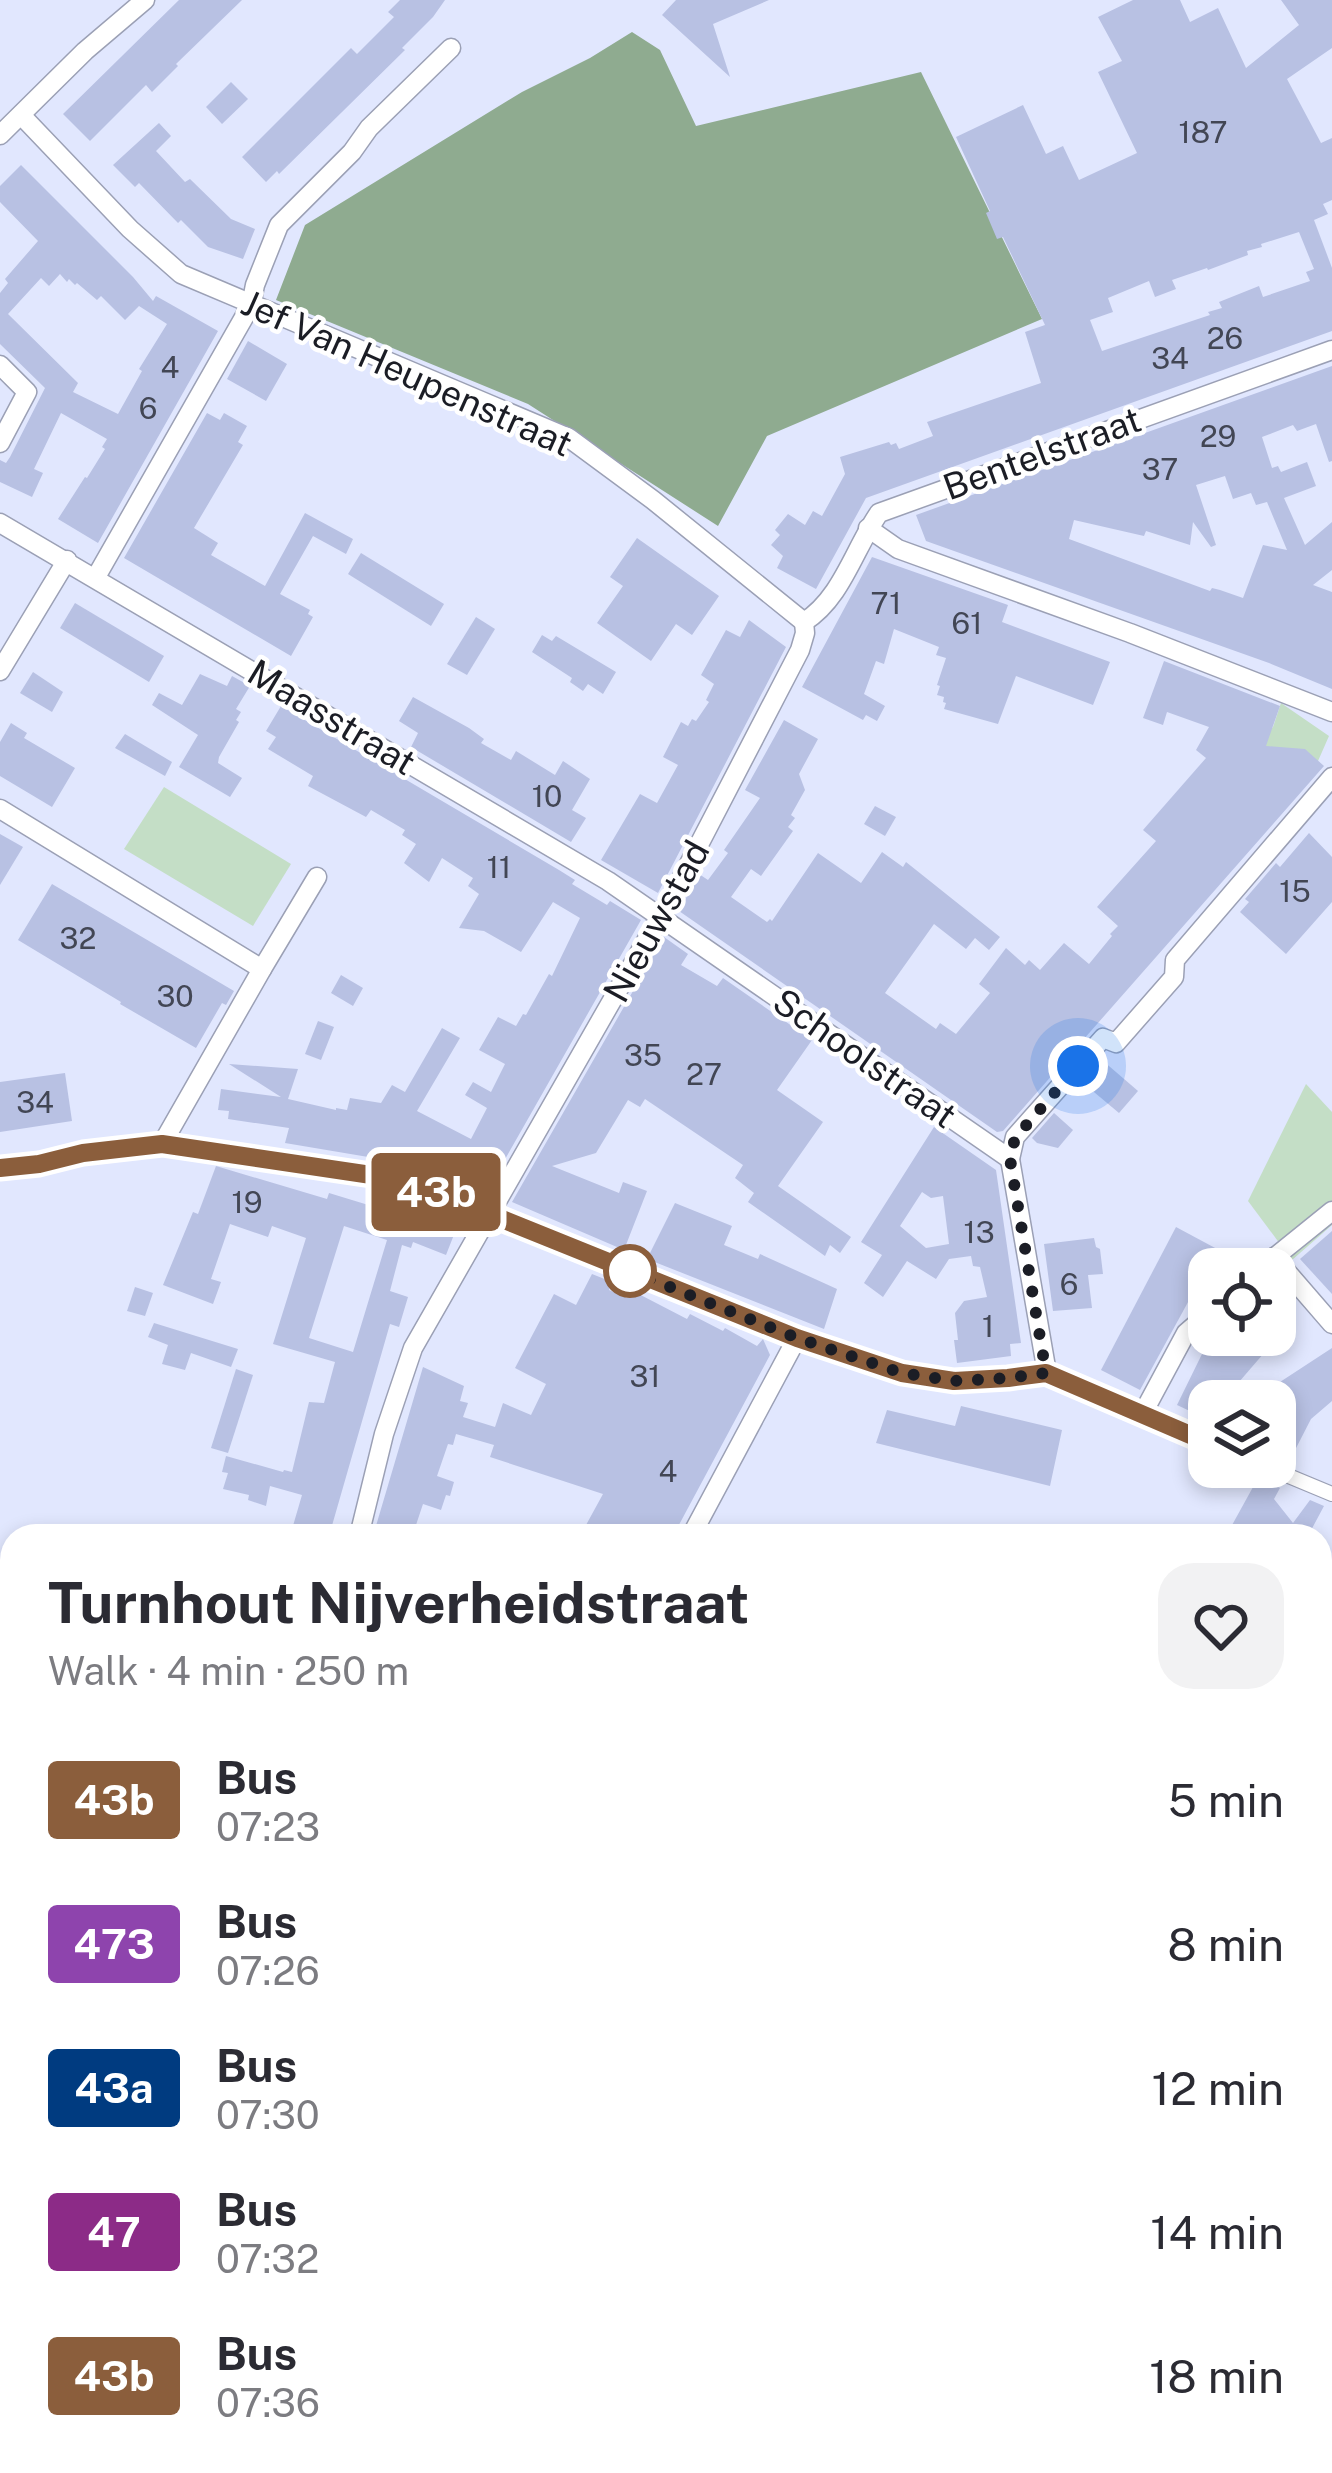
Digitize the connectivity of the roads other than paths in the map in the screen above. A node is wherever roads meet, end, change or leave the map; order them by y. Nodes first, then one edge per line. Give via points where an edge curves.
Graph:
1 (145, 0) edge
2 (451, 48) dead end
3 (21, 115) junction
4 (0, 135) edge
5 (251, 305) junction
6 (1332, 350) edge
7 (0, 365) edge
8 (0, 443) edge
9 (0, 523) edge
10 (868, 528) junction
11 (68, 560) junction
12 (96, 577) junction
13 (804, 622) junction
14 (0, 671) edge
15 (1332, 712) edge
16 (1332, 777) edge
17 (0, 809) edge
18 (317, 877) dead end
19 (661, 915) junction
20 (262, 969) junction
21 (162, 1144) junction
22 (1010, 1159) junction
23 (0, 1168) edge
24 (1332, 1211) edge
25 (490, 1214) junction
26 (1286, 1248) edge
27 (1296, 1290) edge
28 (1332, 1324) edge
29 (1188, 1331) edge
30 (797, 1338) junction
31 (1046, 1373) junction
32 (1143, 1413) junction
33 (1188, 1433) edge
34 (1296, 1479) edge
35 (1332, 1494) edge
36 (362, 1524) edge
37 (697, 1524) edge

1 - 3 street
2 - 5 street via 279,225
3 - 4 street
3 - 5 street, Jef Van Heupenstraat via 155,254
5 - 12 street
5 - 13 street, Jef Van Heupenstraat via 569,438
6 - 10 street, Bentelstraat via 938,490 879,513
7 - 8 street via 27,392
9 - 11 street, Maasstraat
10 - 13 street via 833,594
10 - 15 street via 898,549
11 - 12 street, Maasstraat
11 - 14 street
12 - 19 street, Maasstraat
13 - 19 street, Nieuwstad via 800,650
16 - 22 street via 1175,960 1174,977 1116,1043 1103,1038 1015,1138
17 - 20 street
18 - 20 street
19 - 22 street, Schoolstraat
19 - 25 street, Nieuwstad
20 - 21 street
21 - 23 street
21 - 25 street via 405,1180
22 - 31 street
24 - 26 street
25 - 30 street
25 - 36 street, Nieuwstad via 413,1348
27 - 28 street
29 - 32 street
30 - 31 street via 902,1373 954,1381
30 - 37 street
31 - 32 street
32 - 33 street
34 - 35 street

